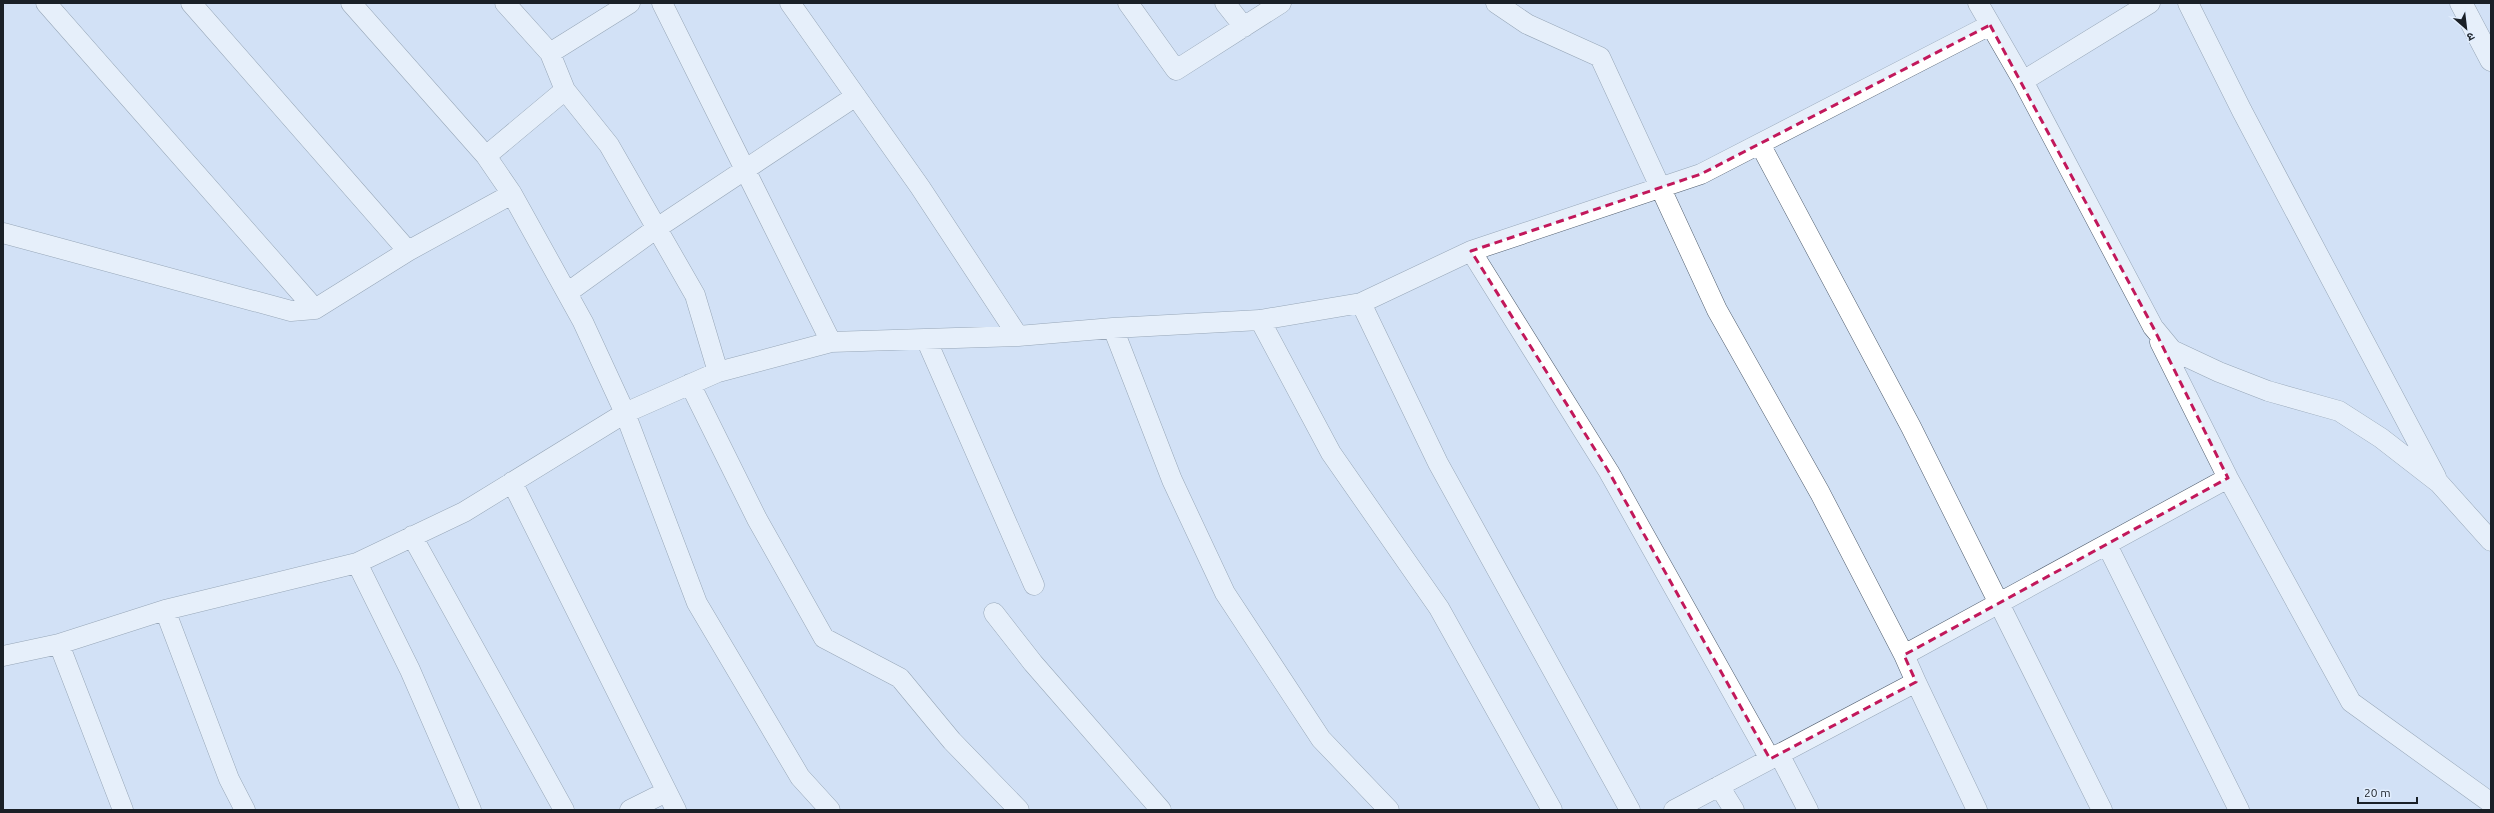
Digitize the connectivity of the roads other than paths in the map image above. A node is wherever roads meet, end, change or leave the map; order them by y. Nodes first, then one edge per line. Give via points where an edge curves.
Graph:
1 (46, 3) edge
2 (191, 3) edge
3 (351, 3) edge
4 (505, 3) edge
5 (630, 3) edge
6 (662, 3) edge
7 (790, 3) edge
8 (1128, 3) edge
9 (1225, 3) edge
10 (1282, 3) edge
11 (1496, 3) edge
12 (1978, 3) edge
13 (2150, 3) edge
14 (2188, 3) edge
15 (2461, 3) edge
16 (1990, 25) junction
17 (1244, 27) junction
18 (550, 53) junction
19 (2491, 60) edge
20 (2023, 81) junction
21 (565, 90) junction
22 (856, 96) junction
23 (1760, 144) junction
24 (486, 156) junction
25 (746, 170) junction
26 (1659, 188) junction
27 (512, 194) junction
28 (657, 228) junction
29 (3, 233) edge
30 (408, 251) junction
31 (1471, 251) junction
32 (567, 293) junction
33 (1361, 303) junction
34 (316, 309) junction
35 (1260, 320) junction
36 (2153, 327) junction
37 (1113, 328) junction
38 (1018, 336) junction
39 (926, 339) junction
40 (831, 342) junction
41 (718, 372) junction
42 (690, 384) junction
43 (625, 413) junction
44 (2228, 478) junction
45 (512, 482) junction
46 (2439, 483) junction
47 (412, 536) junction
48 (2491, 542) edge
49 (2107, 545) junction
50 (357, 563) junction
51 (1034, 586) dead end
52 (1999, 603) junction
53 (165, 610) junction
54 (994, 614) dead end
55 (59, 644) junction
56 (1904, 655) junction
57 (3, 656) edge
58 (1916, 682) junction
59 (1774, 757) junction
60 (1719, 786) junction
61 (666, 792) junction
62 (2491, 803) edge
63 (123, 810) edge
64 (245, 810) edge
65 (471, 810) edge
66 (564, 810) edge
67 (630, 810) edge
68 (676, 810) edge
69 (830, 810) edge
70 (1019, 810) edge
71 (1161, 810) edge
72 (1388, 810) edge
73 (1552, 810) edge
74 (1630, 810) edge
75 (1674, 810) edge
76 (1734, 810) edge
77 (1808, 810) edge
78 (1977, 810) edge
79 (2102, 810) edge
80 (2240, 810) edge

1 - 34 street
2 - 30 street
3 - 24 street
4 - 18 street
5 - 18 street
6 - 25 street
7 - 22 street
8 - 17 street via 1176,70
9 - 17 street
10 - 17 street
11 - 26 street via 1527,24 1600,57
12 - 16 street
13 - 20 street
14 - 46 street via 2242,111
15 - 19 street
16 - 20 street
16 - 23 street
18 - 21 street
20 - 36 street
21 - 24 street
21 - 28 street via 609,145
22 - 25 street
22 - 38 street via 920,187
23 - 26 street via 1701,174
23 - 52 street via 1907,420
24 - 27 street
25 - 28 street
25 - 40 street
26 - 31 street
26 - 56 street via 1717,310 1820,492
27 - 30 street
27 - 32 street
28 - 32 street
28 - 41 street via 695,295
29 - 34 street via 291,311
30 - 34 street
31 - 33 street
31 - 59 street via 1609,472
32 - 43 street
33 - 35 street
33 - 74 street via 1438,463
35 - 37 street
35 - 73 street via 1331,452 1439,608
36 - 44 street
36 - 46 street via 2172,350 2219,372 2268,391 2339,411 2381,438
37 - 38 street
37 - 72 street via 1172,480 1225,593 1321,739
38 - 39 street
39 - 40 street
39 - 51 street
40 - 41 street
41 - 42 street
42 - 43 street
42 - 70 street via 757,519 824,638 900,678 952,741
43 - 45 street
43 - 69 street via 697,603 800,777
44 - 49 street
44 - 62 street via 2351,702
45 - 47 street via 464,512
45 - 61 street
46 - 48 street
47 - 50 street
47 - 66 street
49 - 52 street
49 - 80 street
50 - 53 street
50 - 65 street via 410,670
52 - 56 street
52 - 79 street
53 - 55 street
53 - 64 street via 229,779
54 - 71 street via 1033,663
55 - 57 street
55 - 63 street
56 - 58 street
58 - 59 street
58 - 78 street
59 - 60 street
59 - 77 street
60 - 75 street
60 - 76 street
61 - 67 street
61 - 68 street

